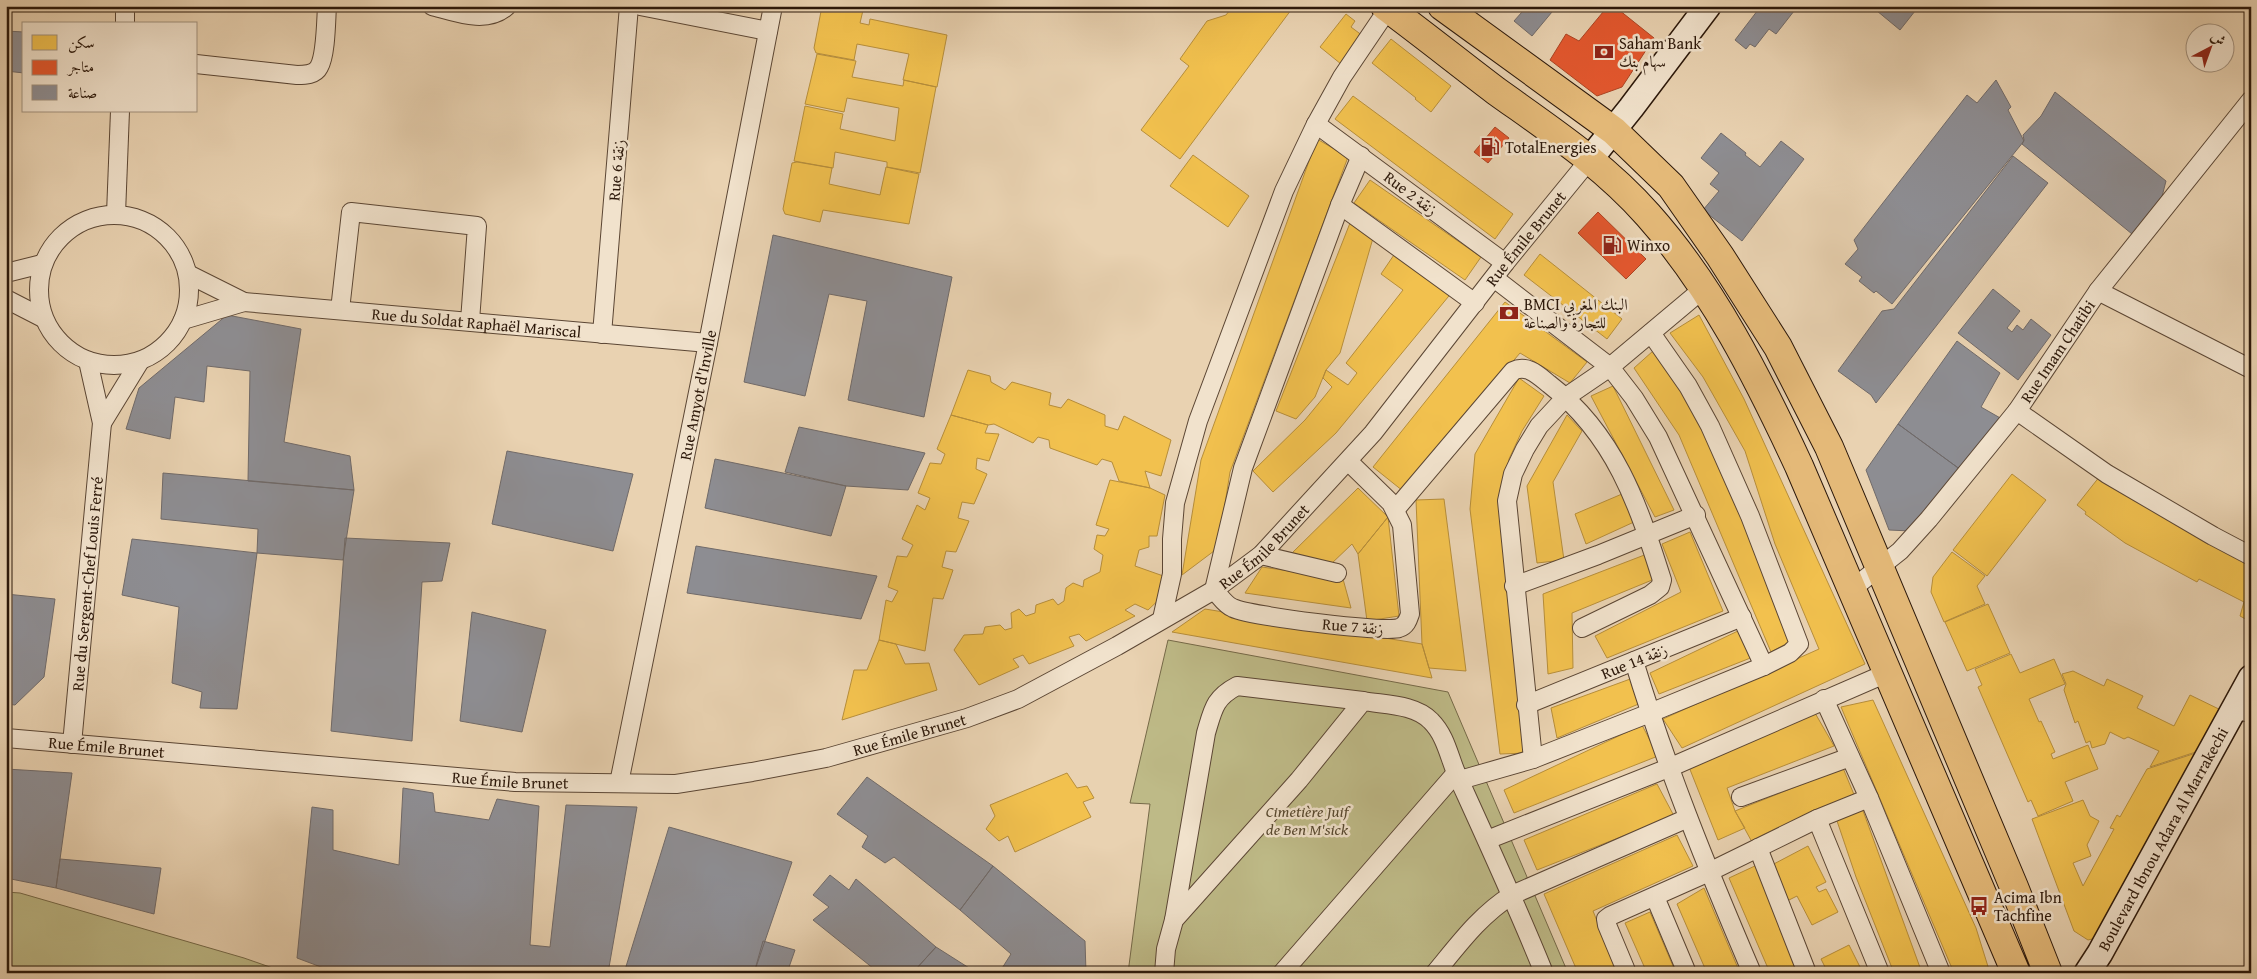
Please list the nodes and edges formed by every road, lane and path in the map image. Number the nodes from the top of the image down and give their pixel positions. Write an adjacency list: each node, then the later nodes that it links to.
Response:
1 (126, 6): 11 (street)
2 (327, 6): 13 (street)
3 (432, 6): 4 (street)
4 (506, 6)
5 (629, 6): 37 (street, Rue 6 زنقة)
6 (640, 6): 12 (street)
7 (773, 6): 12 (street, Rue Amyot d'Inville)
8 (1442, 6): 17 (main road)
9 (1708, 6): 17 (main road)
10 (1387, 8): 16 (street); 19 (main road)
11 (125, 22)
12 (768, 31): 38 (street, Rue Amyot d'Inville)
13 (198, 64)
14 (2251, 100): 28 (street, Rue Imam Chatibi)
15 (120, 112): 21 (street)
16 (1316, 124): 18 (street, Rue 2 زنقة); 58 (street)
17 (1614, 130): 19 (main road); 52 (main road)
18 (1360, 156): 20 (street); 22 (street, Rue 2 زنقة)
19 (1590, 159): 22 (street, Rue Émile Brunet); 27 (main road)
20 (1340, 204): 31 (street); 56 (street)
21 (116, 214): 23 (street); 25 (street)
22 (1505, 263): 26 (street, Rue Émile Brunet)
23 (42, 264): 24 (street); 33 (street)
24 (6, 273)
25 (188, 274): 30 (street, Rue du Soldat Raphaël Mariscal); 34 (street)
26 (1494, 278): 31 (street, Rue Émile Brunet); 41 (street)
27 (1703, 288): 36 (street); 55 (main road)
28 (2098, 291): 42 (street); 44 (street, Rue Imam Chatibi)
29 (6, 299): 33 (street)
30 (244, 302): 32 (street, Rue du Soldat Raphaël Mariscal); 34 (street, Rue du Soldat Raphaël Mariscal)
31 (1475, 303): 46 (street, Rue Émile Brunet)
32 (340, 310): 35 (street, Rue du Soldat Raphaël Mariscal); 35 (street)
33 (43, 318): 39 (street)
34 (183, 320): 40 (street)
35 (470, 321): 37 (street, Rue du Soldat Raphaël Mariscal)
36 (1651, 333): 41 (street); 61 (street)
37 (602, 334): 38 (street, Rue du Soldat Raphaël Mariscal)
38 (708, 343): 75 (street, Rue Amyot d'Inville)
39 (88, 361): 40 (street); 45 (street, Rue du Sergent-Chef Louis Ferré)
40 (140, 361): 45 (street, Rue du Sergent-Chef Louis Ferré)
41 (1610, 367): 43 (street); 48 (street)
42 (2251, 369)
43 (1566, 397): 47 (street); 49 (street); 54 (street)
44 (2017, 410): 51 (street); 52 (street, Rue Imam Chatibi)
45 (102, 423): 70 (street, Rue du Sergent-Chef Louis Ferré)
46 (1348, 462): 47 (street, Rue 7 زنقة); 50 (street, Rue Émile Brunet)
47 (1395, 510): 56 (street, Rue 7 زنقة)
48 (1696, 515): 49 (street); 57 (street)
49 (1647, 534): 54 (street); 59 (street)
50 (1262, 555): 53 (street); 56 (street, Rue Émile Brunet)
51 (2251, 556)
52 (1880, 568): 55 (street, Rue Imam Chatibi); 97 (main road)
53 (1337, 573)
54 (1514, 586): 66 (street)
55 (1852, 589): 62 (main road)
56 (1214, 590): 58 (street, Rue Émile Brunet)
57 (1742, 617): 60 (street, Rue 14 زنقة); 61 (street)
58 (1162, 619): 75 (street, Rue Émile Brunet)
59 (1582, 628)
60 (1634, 661): 66 (street, Rue 14 زنقة); 68 (street)
61 (1764, 666): 68 (street)
62 (1887, 673): 64 (street); 96 (main road)
63 (2251, 678): 67 (main road, Boulevard Ibnou Adara Al Marrakechi)
64 (1824, 699): 71 (street); 73 (street)
65 (1363, 701): 74 (street); 85 (street); 85 (street)
66 (1526, 705): 72 (street)
67 (2247, 711): 98 (main road, Boulevard Ibnou Adara Al Marrakechi); 99 (main road, Boulevard Ibnou Adara Al Marrakechi)
68 (1650, 713): 72 (street); 73 (street)
69 (6, 738): 70 (street, Rue Émile Brunet)
70 (72, 744): 75 (street, Rue Émile Brunet)
71 (1850, 757): 76 (street); 77 (street)
72 (1533, 758): 74 (street)
73 (1670, 767): 78 (street); 80 (street)
74 (1458, 776): 80 (street); 87 (street)
75 (619, 784)
76 (1741, 798)
77 (1869, 798): 79 (street); 95 (street)
78 (1688, 818): 82 (street); 83 (street)
79 (1816, 819): 81 (street); 94 (street)
80 (1487, 840): 83 (street)
81 (1758, 848): 82 (street); 93 (street)
82 (1709, 872): 84 (street); 92 (street)
83 (1512, 895): 88 (street); 89 (street)
84 (1655, 897): 90 (street); 91 (street)
85 (1174, 920): 86 (street)
86 (1164, 973)
87 (1282, 973)
88 (1435, 973)
89 (1544, 973)
90 (1627, 973)
91 (1687, 973)
92 (1752, 973)
93 (1807, 973)
94 (1880, 973)
95 (1941, 973)
96 (2016, 973)
97 (2048, 973)
98 (2087, 973)
99 (2105, 973)

